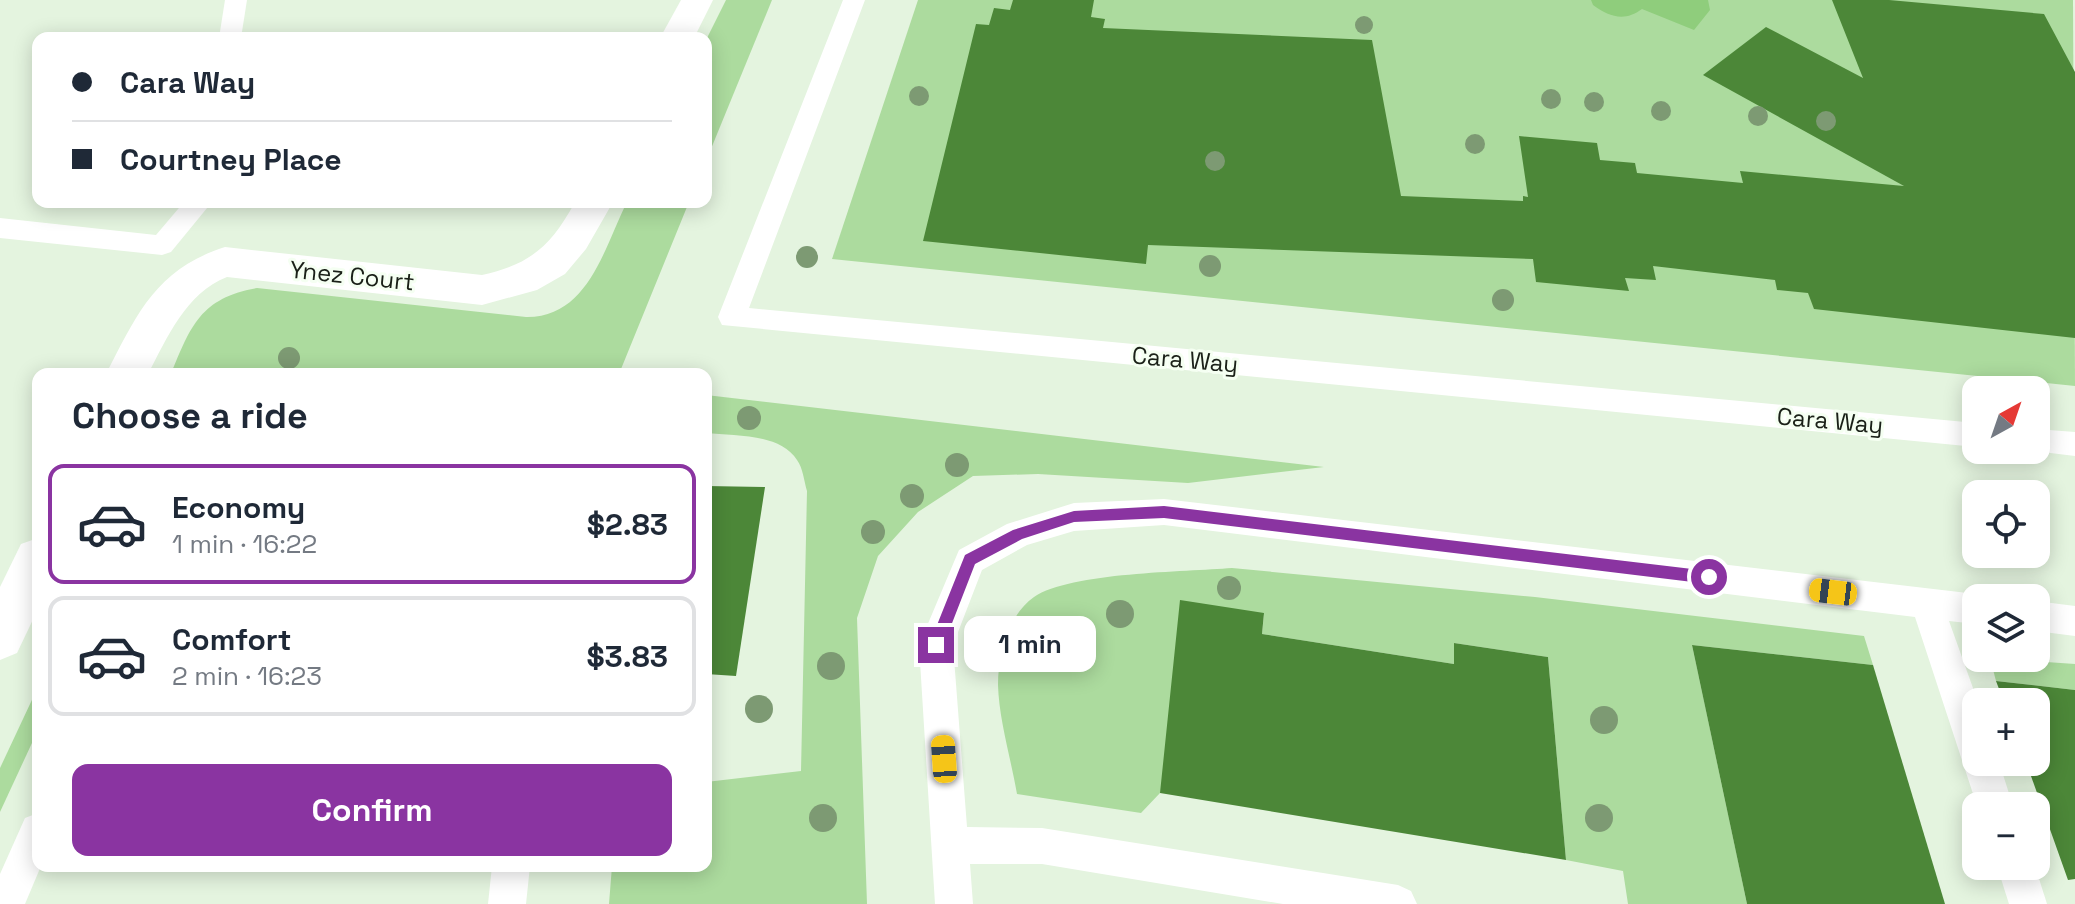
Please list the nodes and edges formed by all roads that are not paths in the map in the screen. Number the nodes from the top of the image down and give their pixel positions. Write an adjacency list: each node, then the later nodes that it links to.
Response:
1 (236, 0): 4 (lane)
2 (697, 0): 5 (street)
3 (854, 0): 10 (lane, Cara Way)
4 (231, 32)
5 (680, 32)
6 (194, 208): 8 (lane)
7 (591, 208): 9 (street, Ynez Court)
8 (0, 228)
9 (130, 368)
10 (1962, 434)
11 (2050, 442): 12 (lane)
12 (2075, 444)
13 (32, 571): 18 (street)
14 (1927, 604): 15 (lane); 19 (lane); 21 (lane)
15 (1962, 608)
16 (2050, 618): 17 (lane)
17 (2075, 621)
18 (0, 637)
19 (1962, 707)
20 (32, 845): 24 (lane)
21 (950, 845): 26 (lane); 27 (lane)
22 (510, 872): 25 (lane)
23 (2020, 880): 28 (lane)
24 (6, 904)
25 (507, 904)
26 (954, 904)
27 (1398, 904)
28 (2028, 904)

